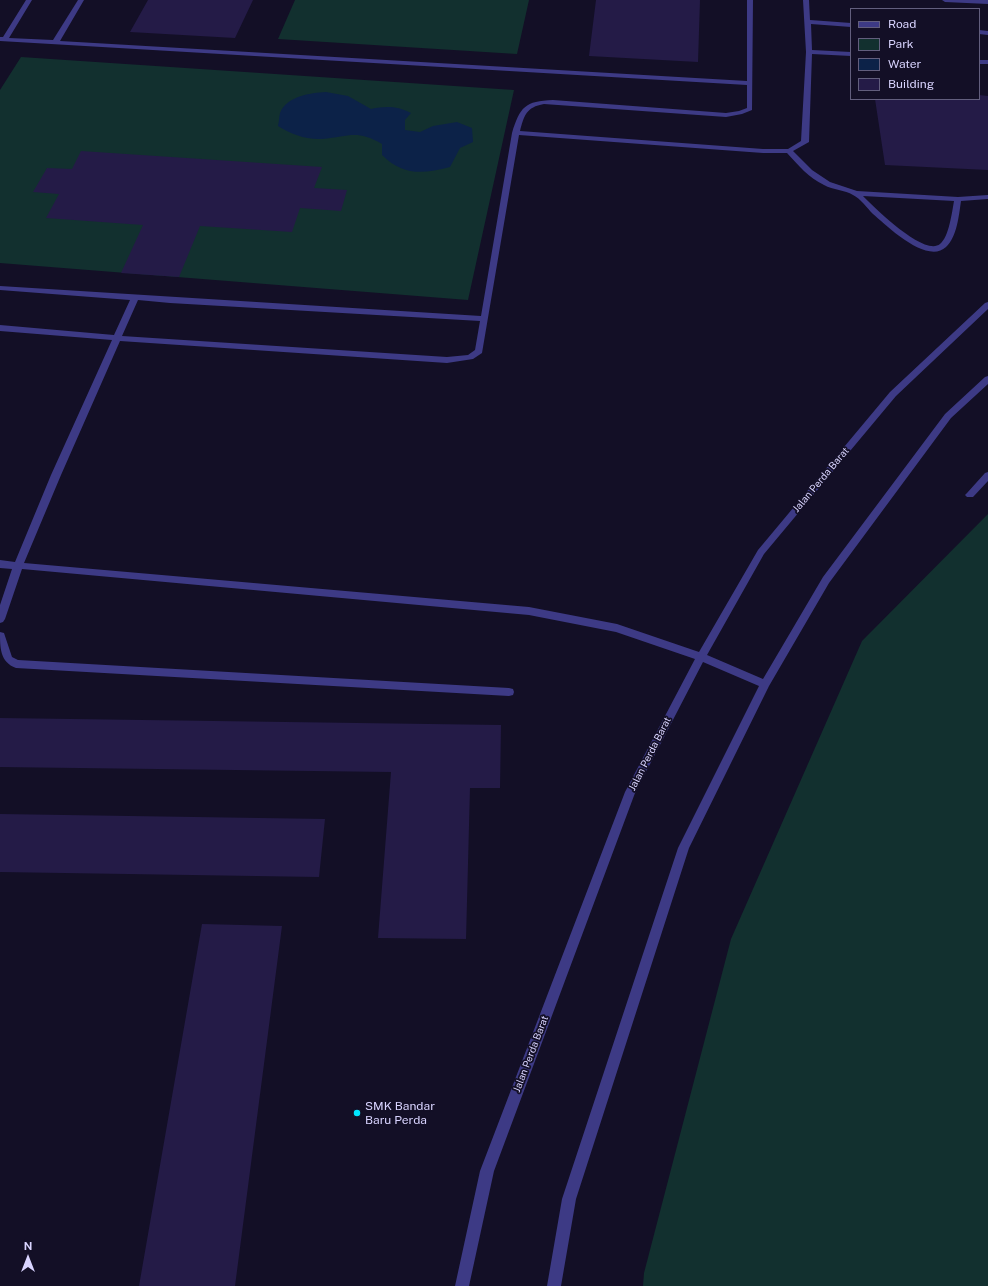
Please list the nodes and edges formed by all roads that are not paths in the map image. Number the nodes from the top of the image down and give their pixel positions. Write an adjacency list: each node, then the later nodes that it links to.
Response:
1 (29, 0): 9 (street)
2 (81, 0): 10 (street)
3 (750, 0): 13 (street)
4 (806, 0): 7 (street)
5 (945, 0): 6 (street)
6 (988, 2)
7 (807, 22): 8 (street); 11 (street)
8 (850, 25)
9 (2, 39): 10 (street)
10 (56, 42): 13 (street)
11 (809, 52): 12 (street); 15 (street)
12 (850, 54)
13 (750, 83): 14 (street)
14 (516, 133): 15 (street); 22 (street)
15 (789, 151): 16 (street)
16 (856, 192): 18 (street); 18 (street)
17 (988, 197): 18 (street)
18 (958, 199)
19 (0, 288): 20 (street)
20 (135, 298): 22 (street); 24 (street)
21 (988, 305): 32 (street, Jalan Perda Barat)
22 (484, 319): 24 (street)
23 (0, 328): 24 (street)
24 (117, 338): 29 (street)
25 (988, 380): 33 (street)
26 (988, 475): 27 (street)
27 (970, 495)
28 (0, 564): 29 (street)
29 (18, 566): 30 (street); 32 (street)
30 (0, 620)
31 (0, 636): 34 (street)
32 (701, 657): 33 (street); 35 (street, Jalan Perda Barat)
33 (765, 684): 36 (street)
34 (509, 692)
35 (462, 1286)
36 (554, 1286)

